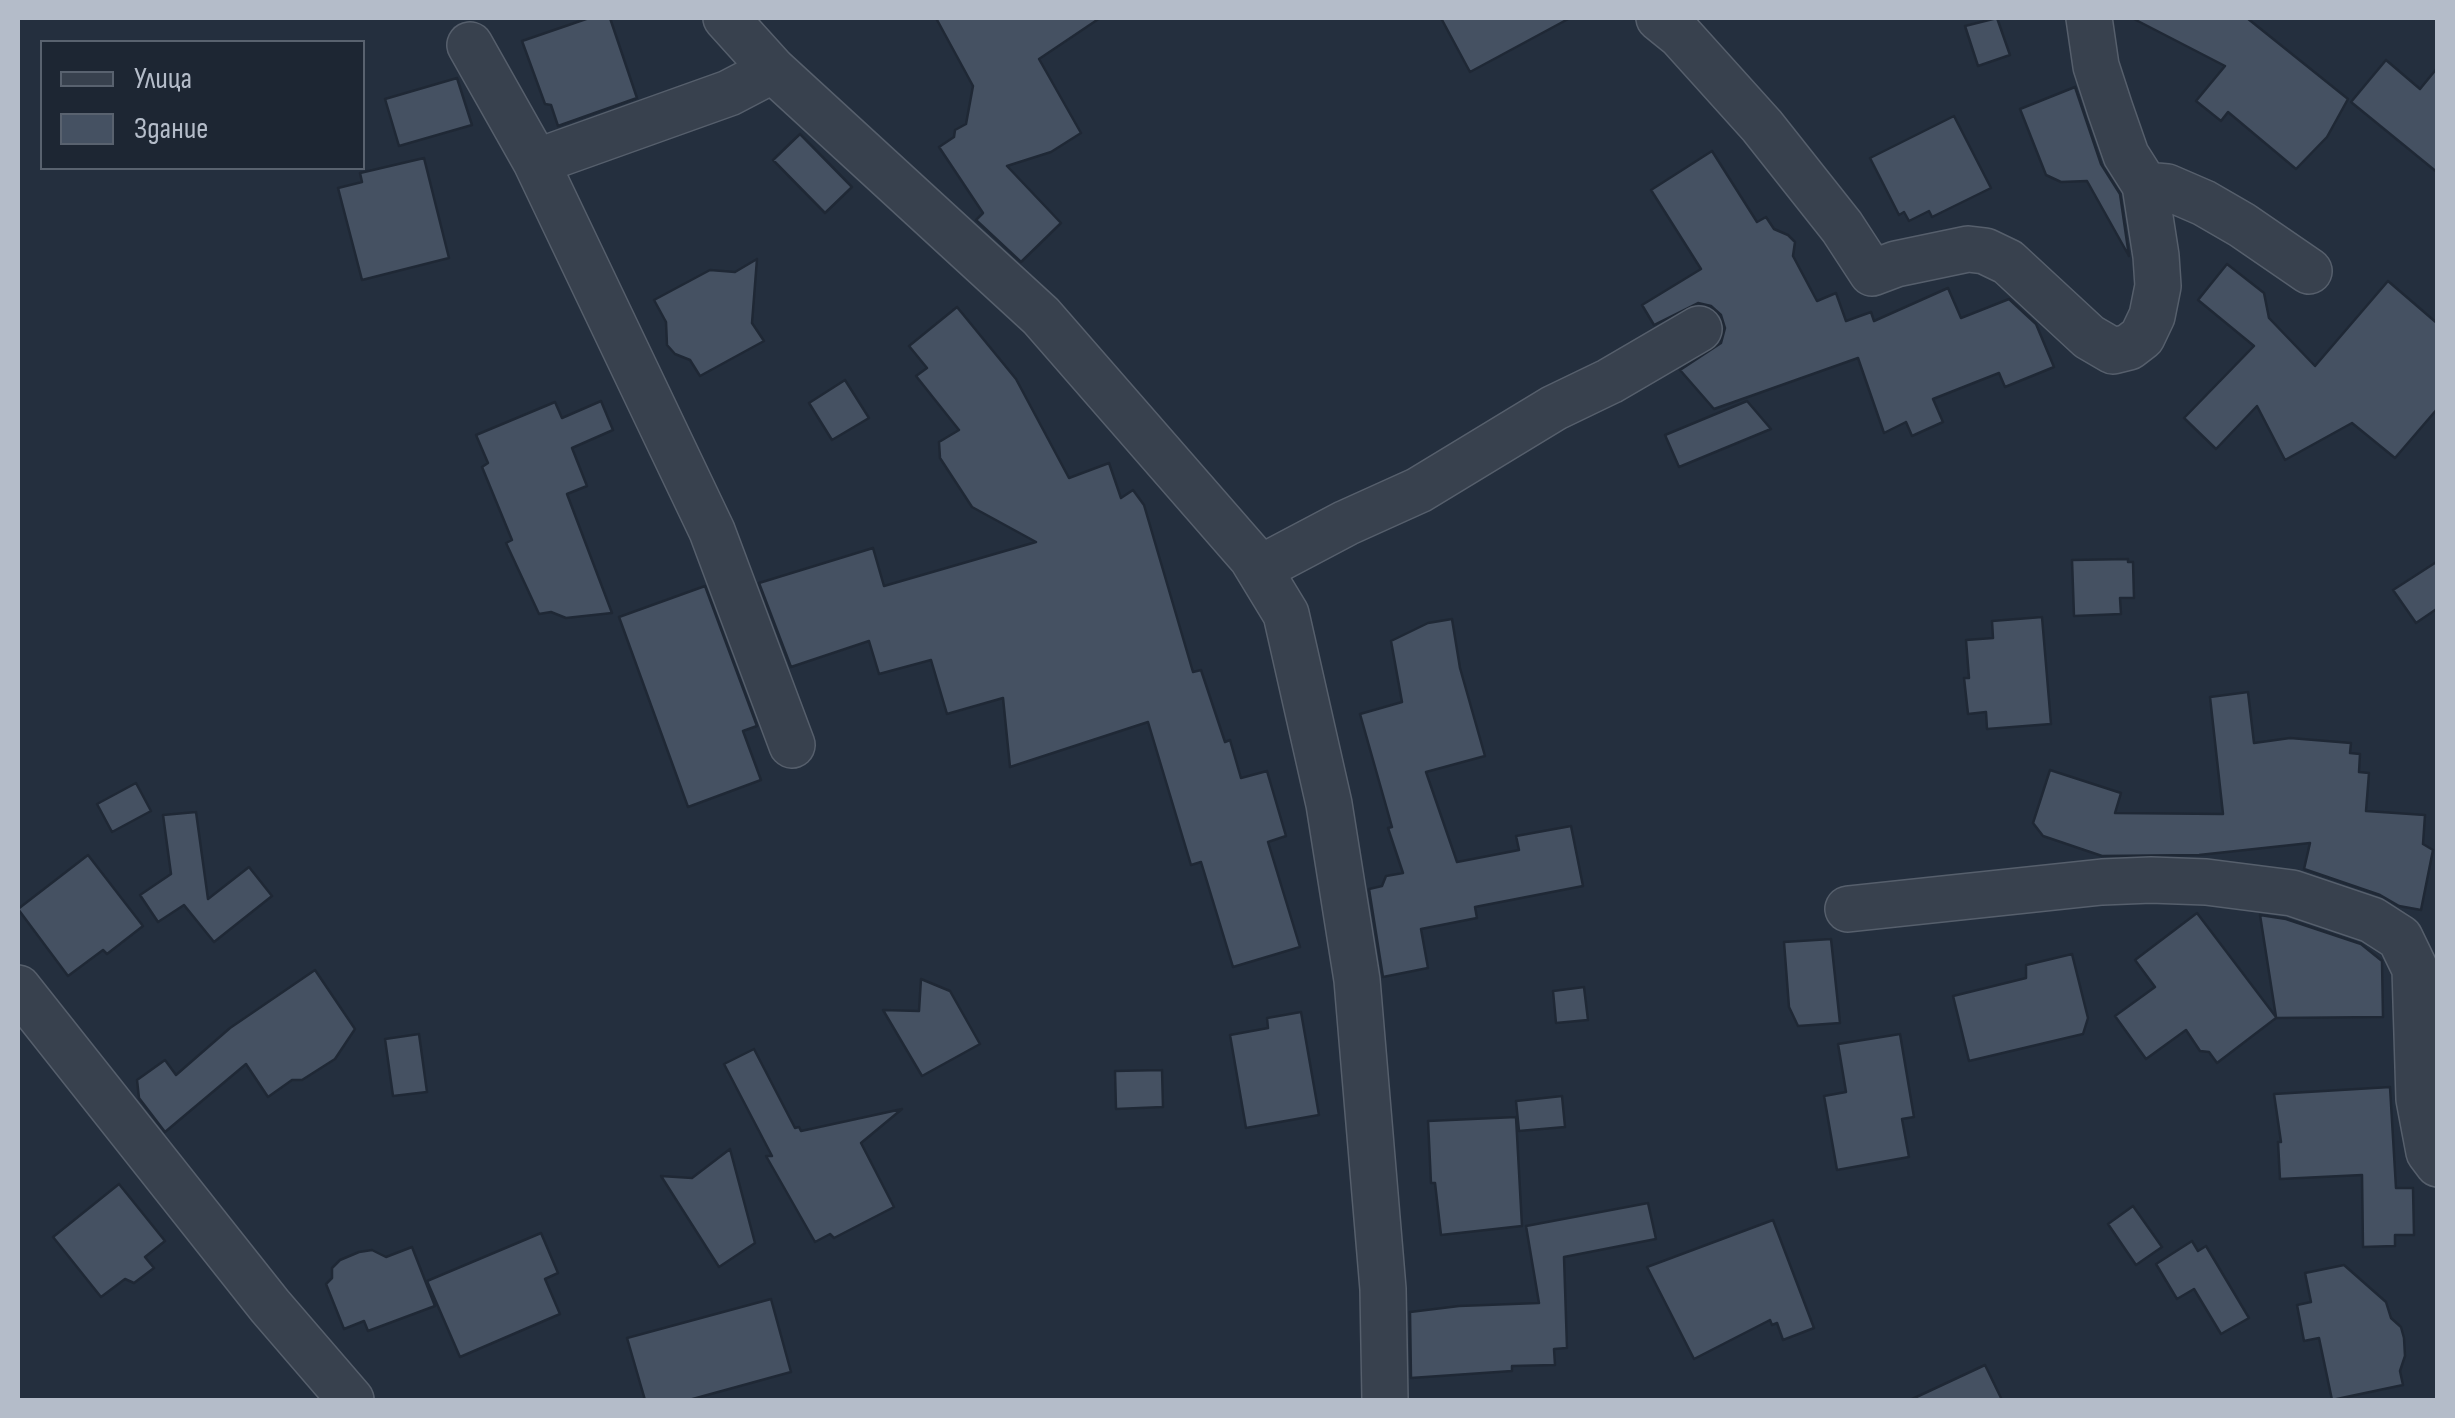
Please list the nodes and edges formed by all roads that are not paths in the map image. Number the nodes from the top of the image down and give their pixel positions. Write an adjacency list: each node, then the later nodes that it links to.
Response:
1 (726, 18): 5 (street)
2 (1659, 18): 7 (street)
3 (2089, 18): 7 (street)
4 (470, 45): 6 (street)
5 (773, 70): 6 (street); 10 (street)
6 (536, 162): 11 (street)
7 (2144, 185): 8 (street)
8 (2309, 270)
9 (1700, 328): 10 (street)
10 (1259, 568): 16 (street)
11 (792, 745)
12 (1848, 909): 14 (street)
13 (18, 988): 15 (street)
14 (2438, 1164)
15 (351, 1400)
16 (1385, 1400)

